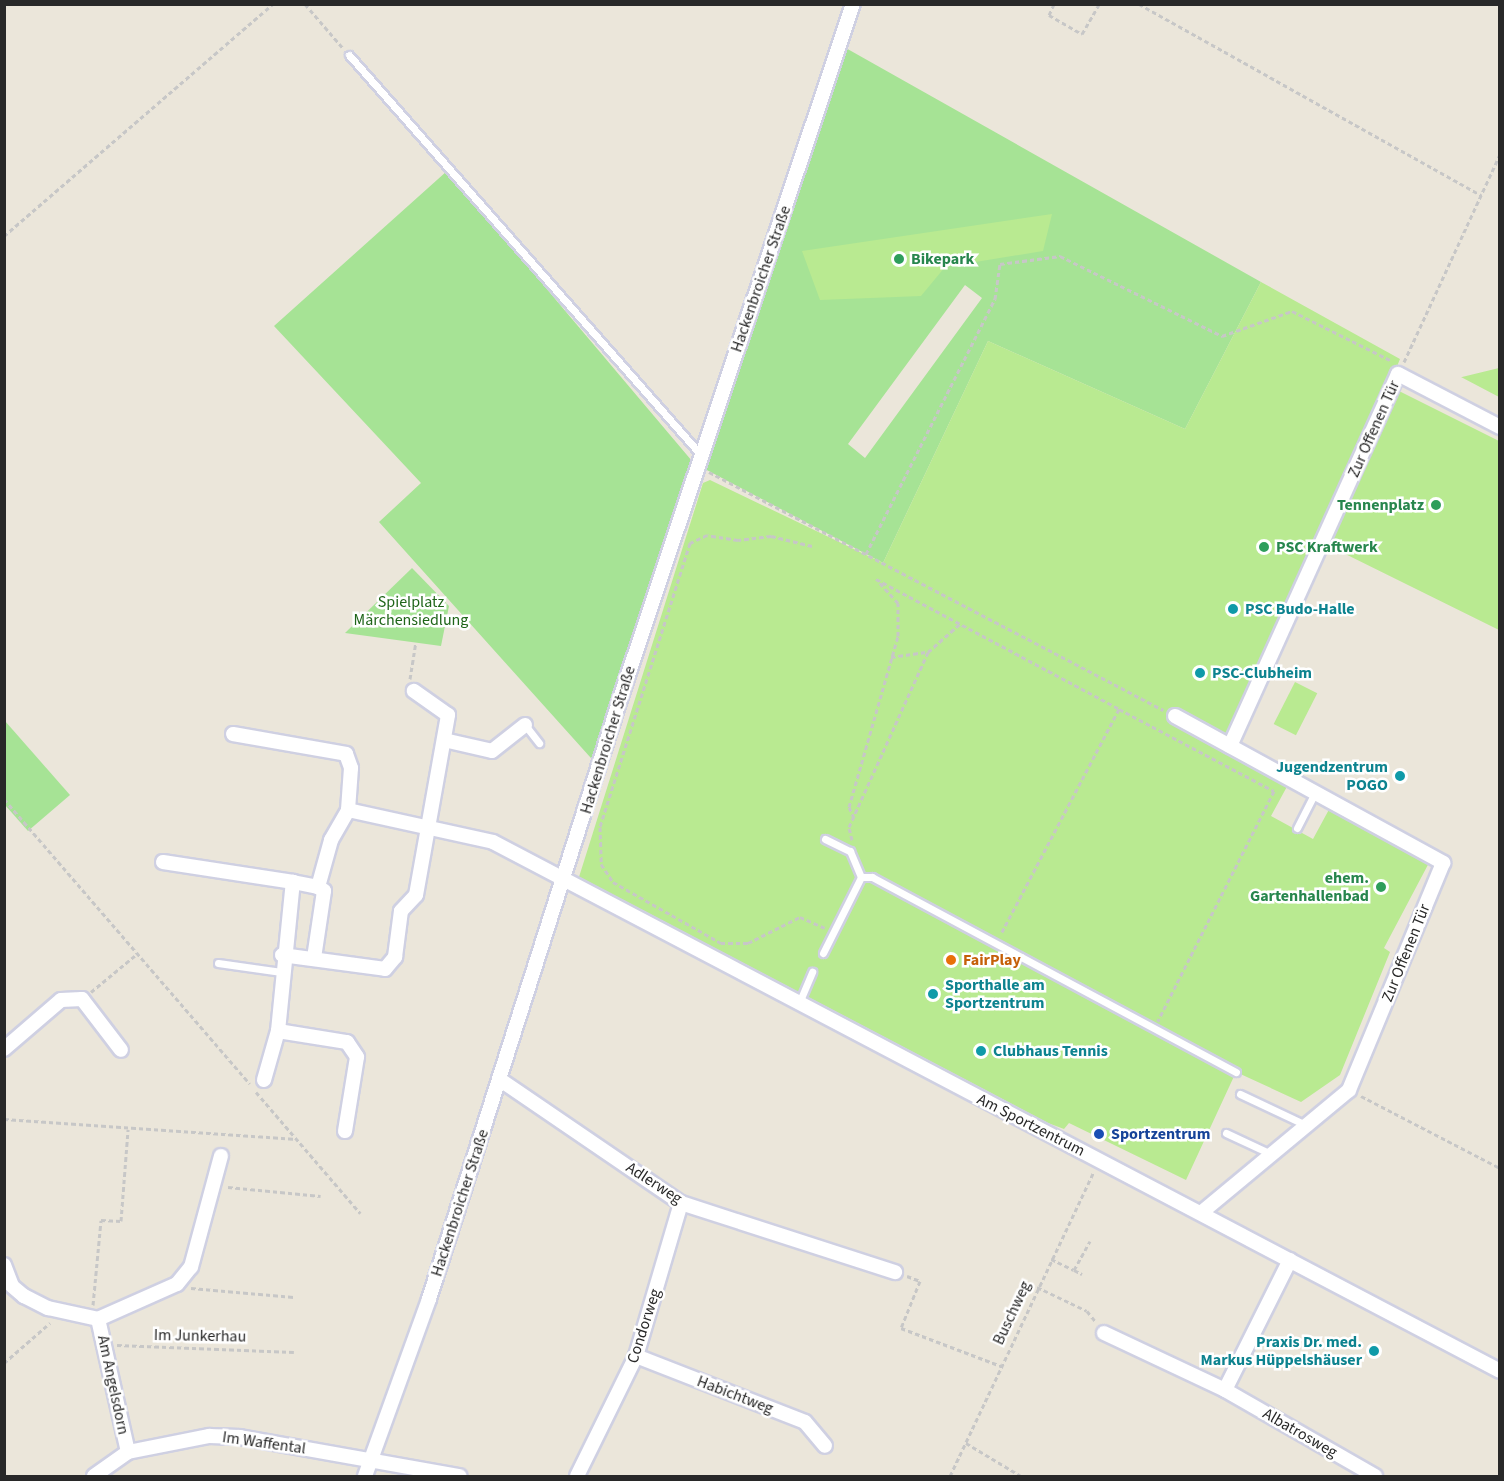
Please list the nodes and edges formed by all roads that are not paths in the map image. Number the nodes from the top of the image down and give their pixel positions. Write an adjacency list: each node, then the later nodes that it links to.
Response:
1 (853, 4): 4 (street, Hackenbroicher Straße)
2 (349, 55): 4 (lane)
3 (1500, 427): 11 (street, Zur Offenen Tür)
4 (699, 460): 19 (street, Hackenbroicher Straße)
5 (414, 691): 9 (street)
6 (1175, 716): 11 (street, Zur Offenen Tür)
7 (525, 725): 9 (street); 10 (lane)
8 (233, 734): 13 (street)
9 (444, 740): 14 (street)
10 (539, 743)
11 (1230, 746): 12 (street, Zur Offenen Tür)
12 (1314, 794): 15 (lane); 36 (street, Zur Offenen Tür)
13 (348, 810): 14 (street, Am Sportzentrum); 21 (street)
14 (427, 824): 19 (street, Am Sportzentrum); 24 (street)
15 (1297, 828)
16 (825, 839): 18 (lane)
17 (163, 862): 20 (street)
18 (861, 877): 22 (lane); 32 (lane)
19 (561, 879): 28 (street, Am Sportzentrum); 33 (street, Hackenbroicher Straße)
20 (293, 882): 21 (street); 23 (street)
21 (318, 887): 24 (street)
22 (823, 953)
23 (282, 955): 24 (street); 26 (street)
24 (314, 958)
25 (218, 963): 26 (lane)
26 (281, 972): 29 (street)
27 (812, 972): 28 (lane)
28 (798, 1005): 42 (street, Am Sportzentrum)
29 (278, 1031): 34 (street); 37 (street)
30 (4, 1049): 31 (street)
31 (121, 1050)
32 (1236, 1072)
33 (499, 1079): 41 (street, Adlerweg); 53 (street, Hackenbroicher Straße)
34 (264, 1080)
35 (1240, 1094): 36 (lane)
36 (1306, 1125): 39 (street, Zur Offenen Tür)
37 (345, 1131)
38 (1226, 1133): 39 (lane)
39 (1271, 1154): 42 (street, Zur Offenen Tür)
40 (221, 1156): 46 (street, Am Angelsdorn)
41 (681, 1203): 45 (street, Adlerweg); 48 (street, Condorweg)
42 (1201, 1214): 43 (street, Am Sportzentrum)
43 (1290, 1260): 49 (street, Am Sportzentrum); 50 (street)
44 (4, 1265): 46 (street, Am Angelsdorn)
45 (895, 1272)
46 (95, 1318): 52 (street, Am Angelsdorn)
47 (1104, 1333): 50 (street, Albatrosweg)
48 (636, 1356): 51 (street, Habichtweg); 57 (street, Condorweg)
49 (1500, 1371)
50 (1225, 1390): 58 (street, Albatrosweg)
51 (825, 1446)
52 (128, 1452): 53 (street, Im Waffental); 54 (street, Im Waffental)
53 (371, 1460): 55 (street, Hackenbroicher Straße); 56 (street, Im Waffental)
54 (94, 1476)
55 (365, 1476)
56 (460, 1476)
57 (577, 1476)
58 (1375, 1476)

